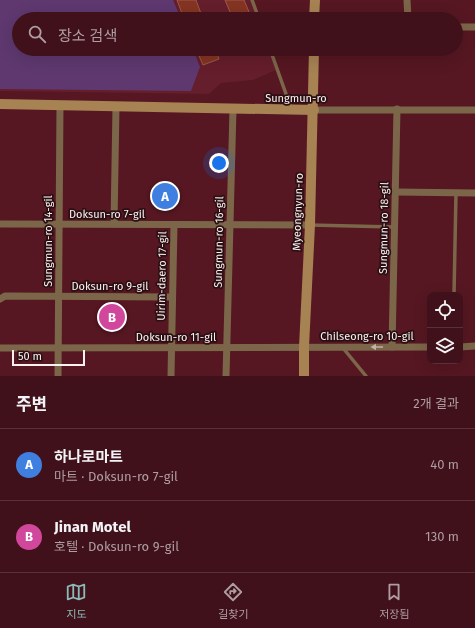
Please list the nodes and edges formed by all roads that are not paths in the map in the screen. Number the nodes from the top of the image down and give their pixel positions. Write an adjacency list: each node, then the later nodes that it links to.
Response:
1 (252, 0): 4 (lane)
2 (315, 0): 5 (street)
3 (407, 0): 6 (street)
4 (256, 12)
5 (314, 12)
6 (408, 12)
7 (463, 27): 8 (street)
8 (475, 27)
9 (272, 56): 16 (lane)
10 (314, 56): 17 (street, Myeongnyun-ro)
11 (0, 104): 12 (street, Sungmun-ro)
12 (60, 105): 13 (street, Sungmun-ro); 24 (street, Sungmun-ro 14-gil)
13 (116, 106): 14 (street, Sungmun-ro); 23 (street)
14 (233, 109): 16 (street, Sungmun-ro); 26 (street, Sungmun-ro 16-gil)
15 (397, 109): 17 (street, Sungmun-ro); 18 (street, Sungmun-ro); 19 (street, Sungmun-ro 18-gil)
16 (291, 110): 17 (street, Sungmun-ro)
17 (314, 110): 27 (street, Myeongnyun-ro)
18 (475, 110)
19 (396, 192): 20 (street); 28 (street, Sungmun-ro 18-gil)
20 (456, 192): 21 (street); 29 (lane)
21 (475, 193)
22 (0, 224): 24 (street, Doksun-ro 7-gil)
23 (114, 224): 24 (street, Doksun-ro 7-gil); 25 (street, Doksun-ro 7-gil)
24 (59, 225): 30 (street, Sungmun-ro 14-gil)
25 (174, 225): 26 (street, Doksun-ro 7-gil); 31 (street, Uirim-daero 17-gil)
26 (230, 226): 27 (street, Doksun-ro 7-gil); 42 (street, Sungmun-ro 16-gil)
27 (310, 226): 28 (lane); 35 (street, Myeongnyun-ro)
28 (395, 227): 37 (street, Sungmun-ro 18-gil)
29 (454, 292)
30 (58, 297): 31 (street, Doksun-ro 9-gil); 32 (street, Doksun-ro 9-gil); 40 (street, Sungmun-ro 14-gil)
31 (172, 297): 41 (street, Uirim-daero 17-gil)
32 (0, 299)
33 (463, 346): 34 (street)
34 (475, 346)
35 (304, 347): 36 (street, Chilseong-ro 10-gil); 42 (street, Doksun-ro 11-gil); 46 (street, Myeongnyun-ro)
36 (342, 347): 37 (street, Chilseong-ro 10-gil, one-way to 36); 47 (lane)
37 (392, 347): 38 (street, Chilseong-ro 10-gil)
38 (427, 347)
39 (0, 348): 40 (street, Doksun-ro 11-gil)
40 (58, 348): 41 (street, Doksun-ro 11-gil); 43 (street, Sungmun-ro 14-gil)
41 (171, 348): 42 (street, Doksun-ro 11-gil); 44 (street, Uirim-daero 17-gil)
42 (227, 348): 45 (street, Sungmun-ro 16-gil)
43 (58, 376)
44 (171, 376)
45 (226, 376)
46 (304, 376)
47 (366, 376)

